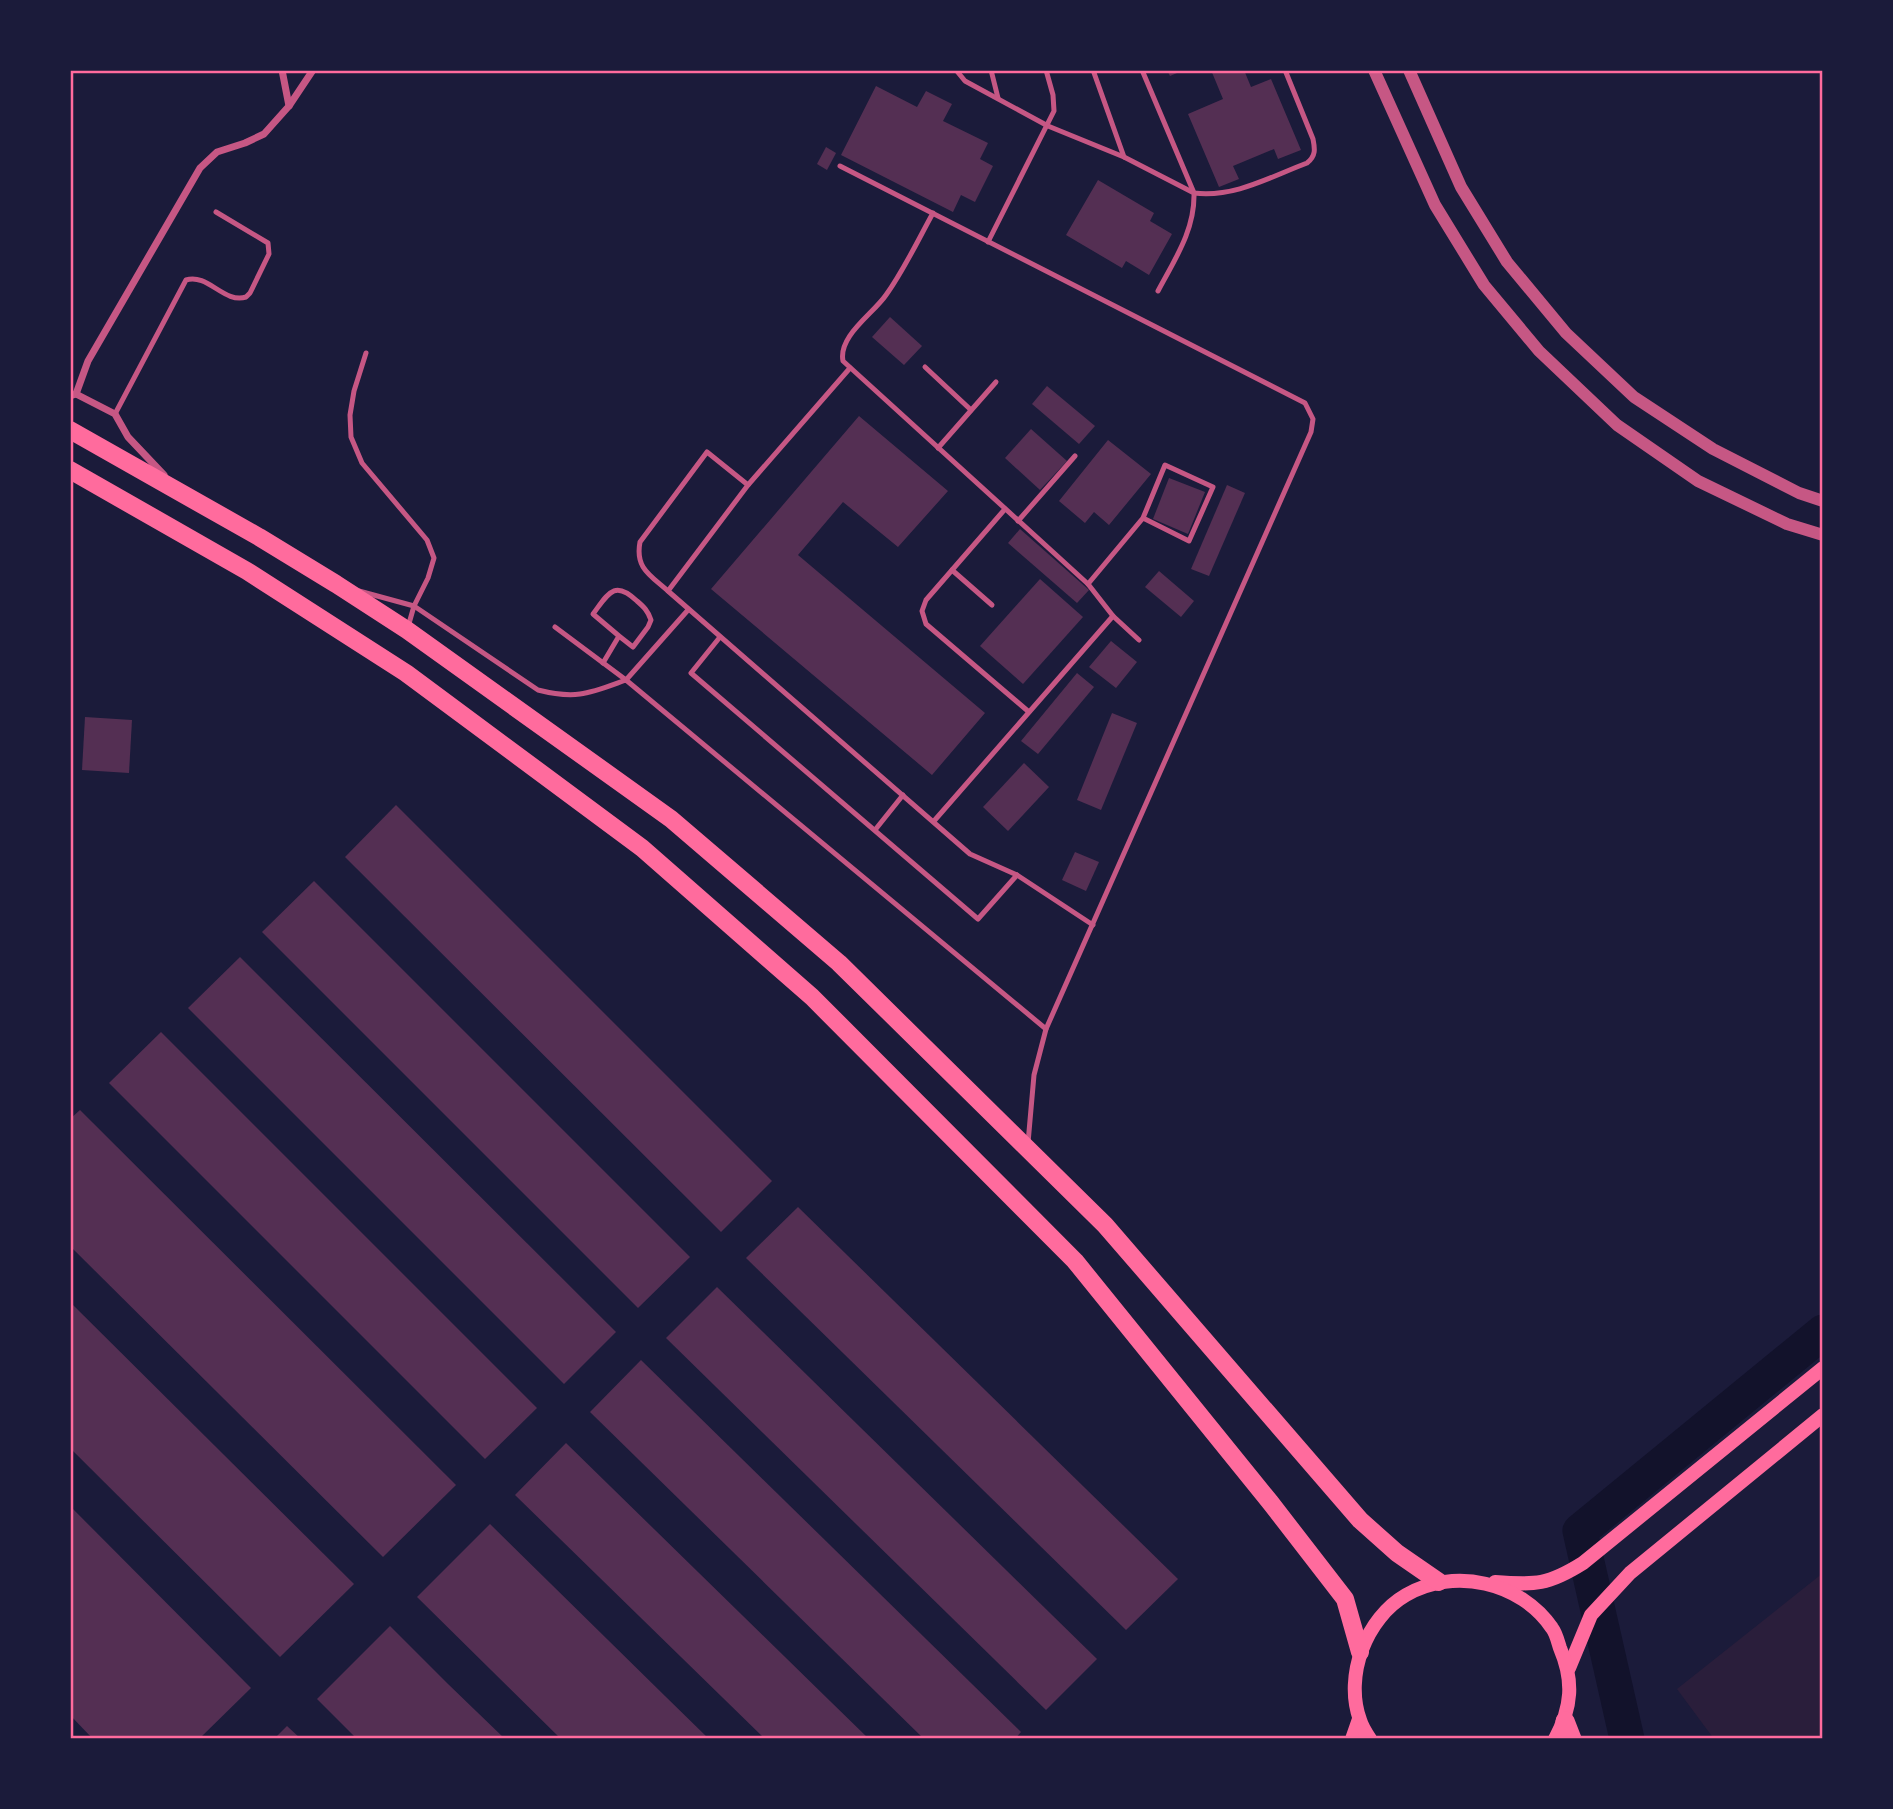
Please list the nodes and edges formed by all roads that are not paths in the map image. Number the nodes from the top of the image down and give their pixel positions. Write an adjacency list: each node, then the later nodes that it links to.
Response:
1 (282, 70): 12 (street)
2 (313, 70): 12 (street)
3 (956, 70): 11 (lane)
4 (991, 70): 11 (lane)
5 (1046, 70): 13 (lane)
6 (1093, 70): 14 (lane)
7 (1142, 70): 16 (lane)
8 (1285, 70): 16 (lane)
9 (1374, 70): 38 (street)
10 (1409, 70): 34 (street)
11 (998, 98): 13 (lane)
12 (289, 106): 25 (street)
13 (1048, 126): 14 (lane); 19 (lane)
14 (1124, 157): 16 (lane)
15 (840, 166): 18 (lane)
16 (1194, 193): 20 (lane)
17 (216, 212): 27 (lane)
18 (933, 213): 19 (lane); 23 (lane)
19 (988, 242): 59 (lane)
20 (1158, 291)
21 (366, 353): 43 (lane)
22 (925, 367): 26 (lane)
23 (850, 368): 29 (lane); 32 (lane)
24 (996, 382): 26 (lane)
25 (73, 395): 27 (street)
26 (971, 410): 29 (lane)
27 (115, 414): 33 (street)
28 (70, 430): 33 (main road)
29 (938, 448): 35 (lane)
30 (1075, 456): 37 (lane)
31 (70, 470): 66 (main road)
32 (748, 485): 42 (lane); 42 (lane)
33 (179, 491): 40 (main road)
34 (1823, 500)
35 (1005, 509): 37 (lane); 39 (lane)
36 (1143, 518): 36 (lane); 41 (lane)
37 (1018, 521): 41 (lane)
38 (1823, 535)
39 (953, 570): 44 (lane); 54 (lane)
40 (336, 584): 43 (lane); 48 (main road)
41 (1087, 584): 46 (lane)
42 (668, 591): 45 (lane)
43 (414, 606): 48 (lane); 53 (lane)
44 (992, 606)
45 (688, 610): 50 (lane); 53 (lane)
46 (1113, 616): 51 (lane); 54 (lane)
47 (555, 627): 52 (lane)
48 (407, 630): 61 (main road)
49 (619, 636): 49 (lane); 52 (lane)
50 (720, 637): 55 (lane); 57 (lane)
51 (1139, 640)
52 (603, 663): 53 (lane)
53 (626, 680): 60 (lane)
54 (1029, 712): 56 (lane)
55 (903, 795): 56 (lane); 57 (lane)
56 (934, 821): 58 (lane)
57 (875, 830): 58 (lane)
58 (1017, 876): 59 (lane)
59 (1093, 925): 60 (lane)
60 (1046, 1029): 61 (lane)
61 (1028, 1149): 65 (main road)
62 (1823, 1368): 64 (main road)
63 (1823, 1415): 67 (main road)
64 (1483, 1581): 65 (main road); 67 (main road)
65 (1439, 1582): 66 (main road)
66 (1360, 1652): 68 (main road)
67 (1569, 1668): 69 (main road)
68 (1359, 1719): 70 (main road); 71 (main road)
69 (1564, 1733)
70 (1352, 1739)
71 (1370, 1739)

